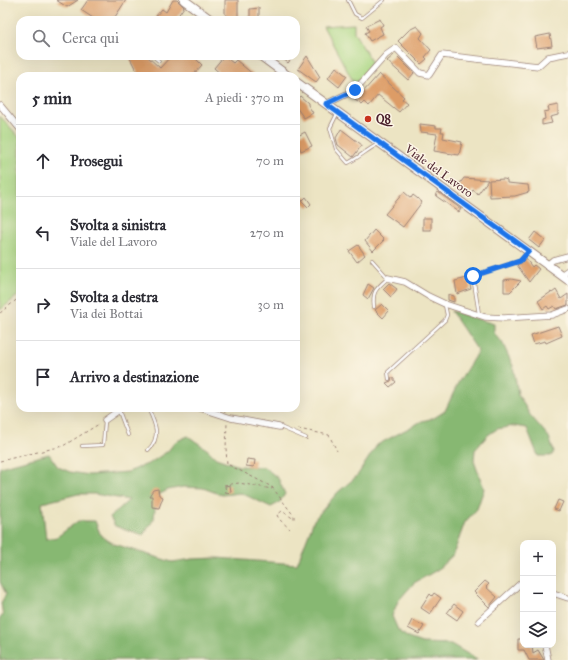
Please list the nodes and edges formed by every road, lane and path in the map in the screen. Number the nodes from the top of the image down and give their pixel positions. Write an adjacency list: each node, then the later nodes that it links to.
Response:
1 (184, 0): 4 (main road)
2 (348, 0): 3 (lane)
3 (384, 0)
4 (206, 16)
5 (568, 53): 9 (street)
6 (266, 60): 7 (main road)
7 (283, 72)
8 (300, 85): 9 (main road, Viale del Lavoro)
9 (326, 104): 11 (main road, Viale del Lavoro)
10 (0, 105): 12 (street)
11 (338, 112): 13 (main road, Viale del Lavoro); 13 (lane)
12 (16, 124)
13 (380, 143): 14 (main road, Viale del Lavoro)
14 (529, 251): 17 (main road, Viale del Lavoro); 25 (lane)
15 (568, 256): 17 (street)
16 (372, 260): 19 (lane)
17 (547, 265): 18 (main road, Viale del Lavoro)
18 (566, 275)
19 (388, 278): 21 (street); 22 (lane)
20 (16, 300): 24 (path)
21 (445, 304): 25 (street); 26 (lane)
22 (374, 307)
23 (568, 309): 25 (street)
24 (0, 313)
25 (479, 314)
26 (389, 379)
27 (117, 412): 32 (street)
28 (122, 412): 35 (lane)
29 (149, 412): 38 (lane)
30 (212, 412): 31 (street)
31 (228, 417): 33 (street); 42 (path)
32 (106, 420): 37 (lane); 40 (path)
33 (279, 427): 36 (lane)
34 (292, 429): 39 (path)
35 (128, 435)
36 (306, 438)
37 (82, 446)
38 (148, 450)
39 (337, 451)
40 (0, 461)
41 (224, 485): 42 (path)
42 (272, 487): 43 (path)
43 (290, 529)
44 (520, 584): 47 (street)
45 (556, 594): 46 (street)
46 (568, 598)
47 (479, 621)
48 (546, 648): 49 (street)
49 (548, 660)

